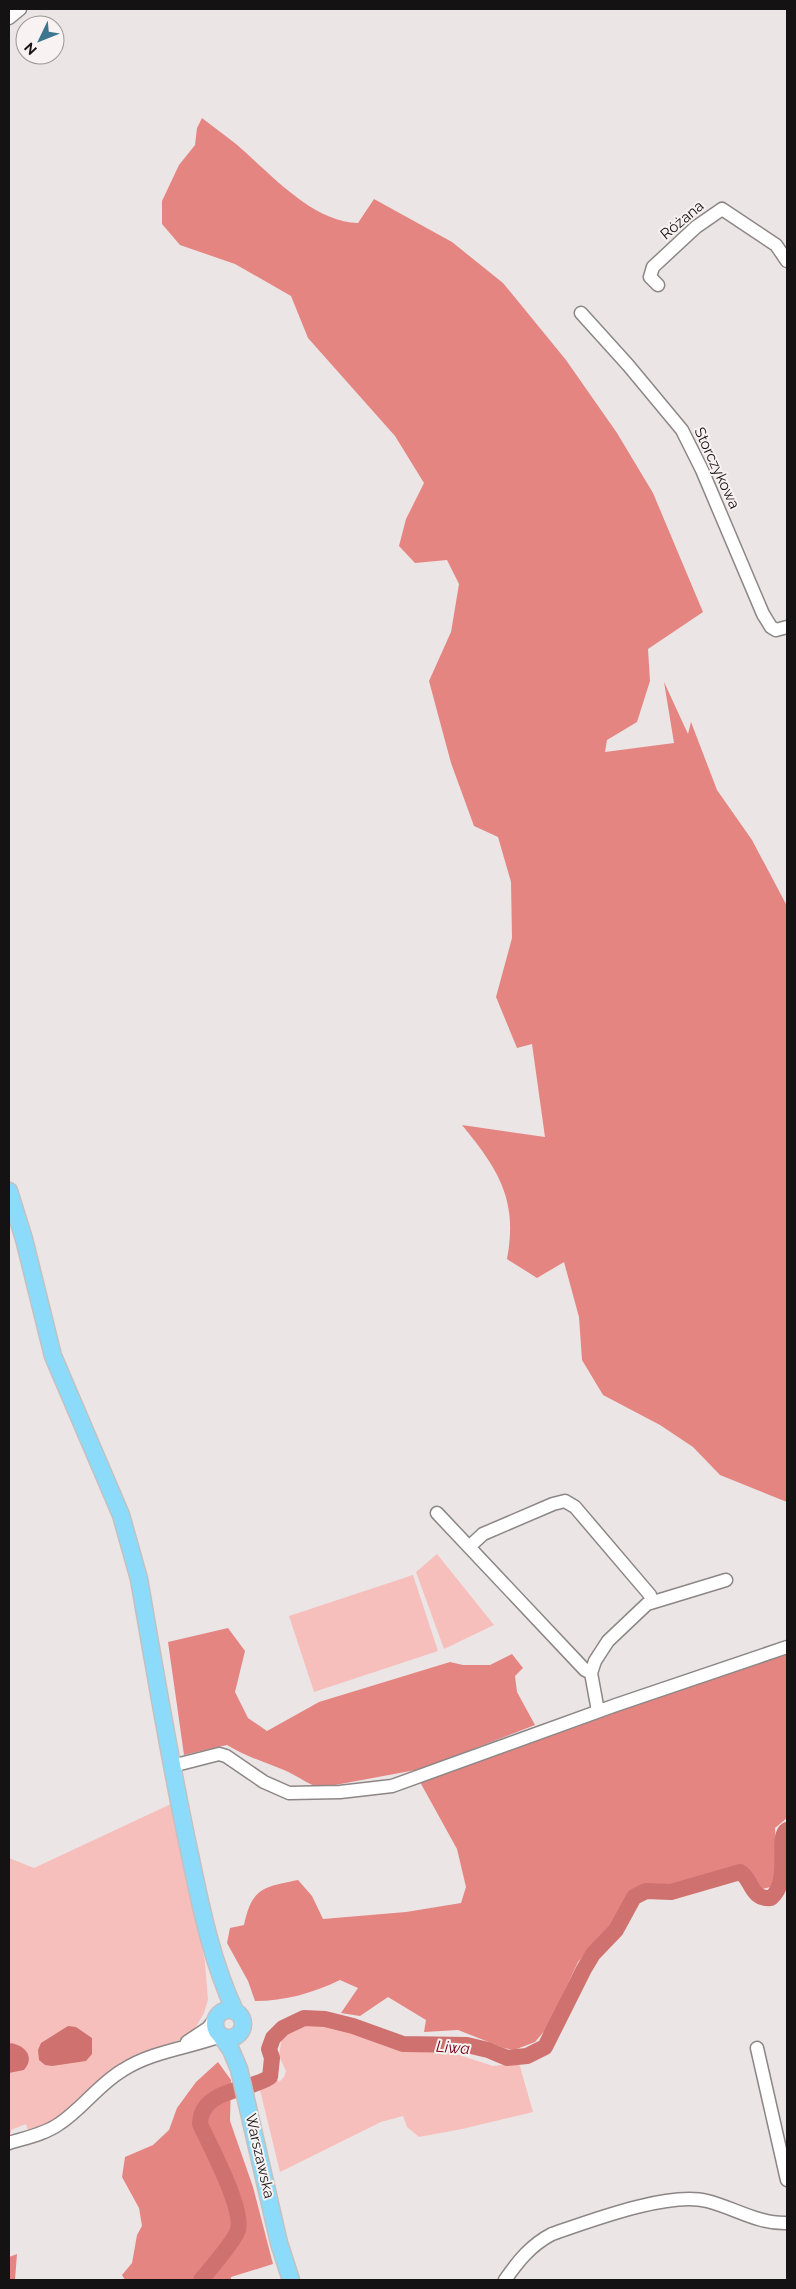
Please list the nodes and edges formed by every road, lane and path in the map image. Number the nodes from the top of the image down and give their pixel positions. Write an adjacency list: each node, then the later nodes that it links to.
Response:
1 (20, 9): 2 (street)
2 (9, 18)
3 (787, 238): 4 (street)
4 (776, 245): 5 (street, Różana); 6 (street, Różana)
5 (787, 261)
6 (658, 285)
7 (581, 313): 8 (street, Storczykowa)
8 (782, 629)
9 (9, 1191): 17 (main road)
10 (437, 1513): 11 (street)
11 (469, 1547): 13 (street); 15 (street)
12 (726, 1580): 13 (street)
13 (653, 1602): 15 (street)
14 (787, 1647): 16 (street)
15 (591, 1673): 16 (street)
16 (598, 1711): 17 (street)
17 (172, 1766): 18 (main road)
18 (212, 1951): 19 (main road); 20 (main road)
19 (235, 2011): 20 (main road); 21 (main road)
20 (216, 2018): 22 (main road); 23 (street)
21 (240, 2034): 22 (main road); 25 (main road)
22 (221, 2036): 23 (street); 25 (main road)
23 (176, 2048): 26 (street)
24 (757, 2048): 27 (street)
25 (239, 2069): 29 (main road, Warszawska)
26 (9, 2143)
27 (787, 2180)
28 (787, 2223): 32 (street)
29 (279, 2243): 30 (main road, Warszawska); 31 (main road, Warszawska)
30 (282, 2280)
31 (291, 2280)
32 (505, 2280)

